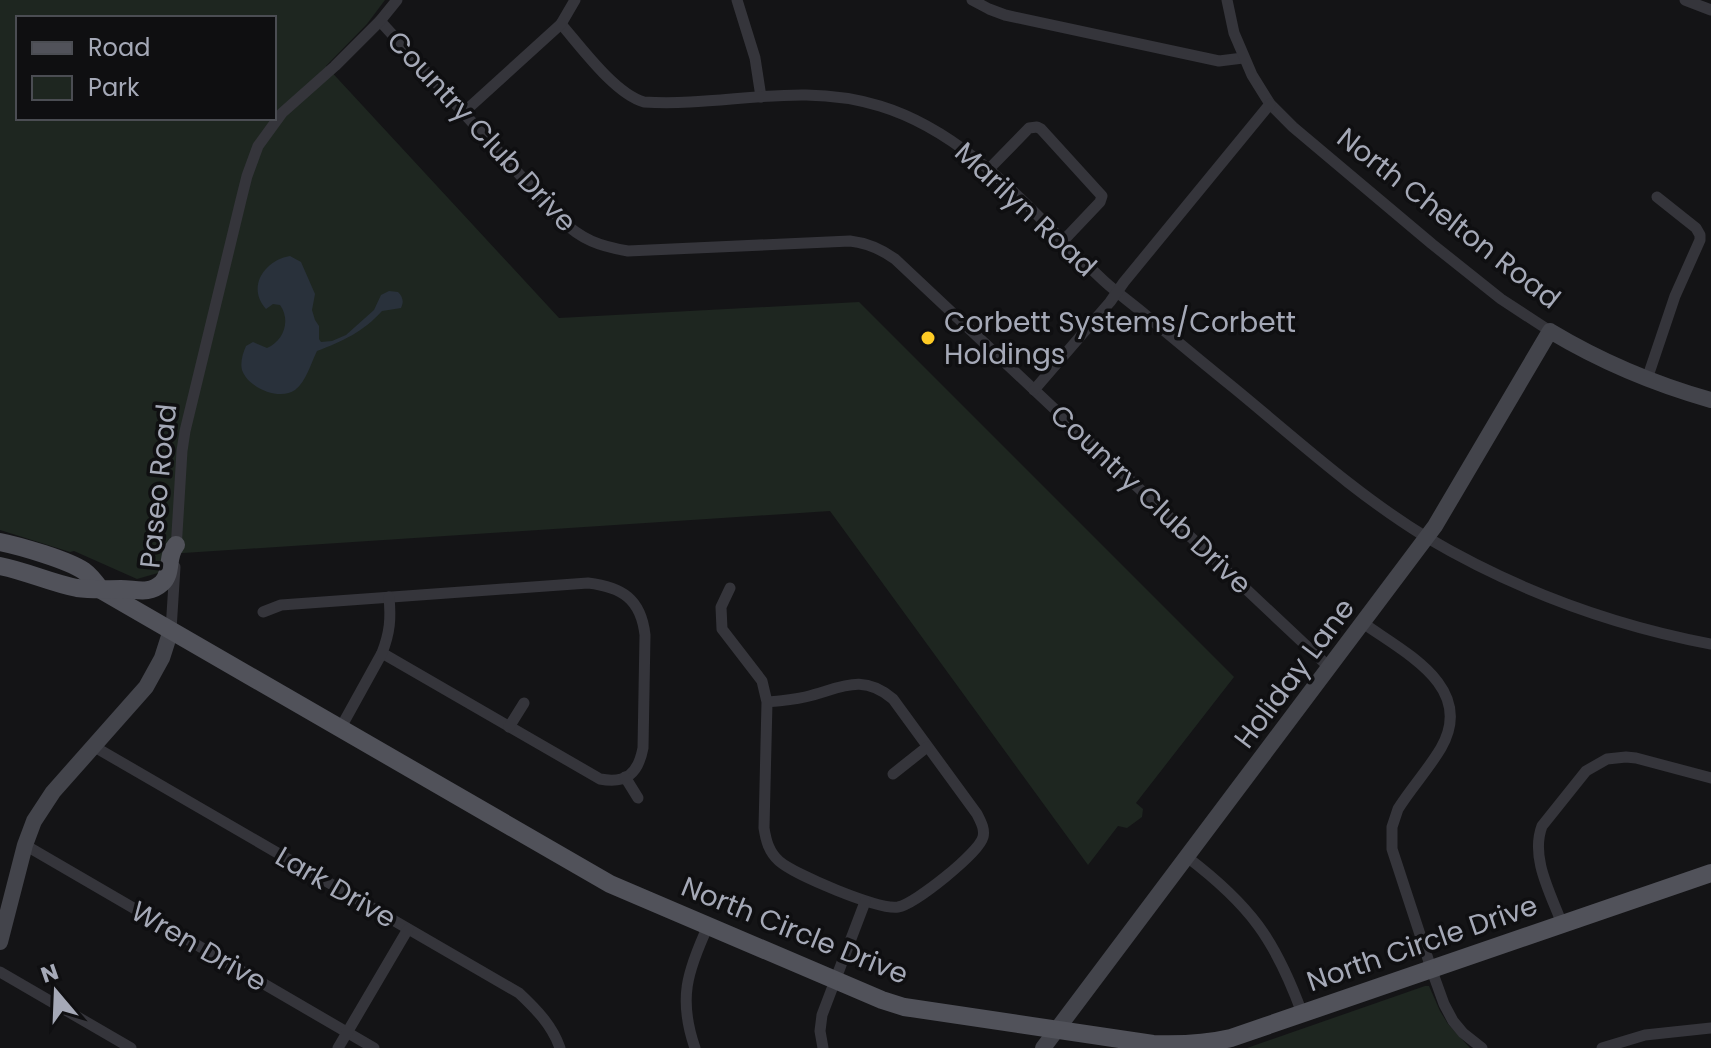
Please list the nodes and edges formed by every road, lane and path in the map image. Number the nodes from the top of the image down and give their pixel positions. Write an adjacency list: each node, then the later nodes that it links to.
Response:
1 (397, 0): 8 (street, Paseo Road)
2 (575, 0): 9 (street)
3 (737, 0): 11 (street)
4 (972, 0): 10 (street)
5 (1227, 0): 10 (street, North Chelton Road)
6 (1685, 0): 7 (street)
7 (1711, 10)
8 (380, 21): 13 (street, Country Club Drive); 24 (street, Paseo Road)
9 (561, 24): 11 (street, Marilyn Road); 13 (street)
10 (1243, 58): 12 (street, North Chelton Road)
11 (761, 97): 14 (street, Marilyn Road)
12 (1270, 104): 17 (street); 18 (street, North Chelton Road)
13 (463, 113): 20 (street, Country Club Drive)
14 (988, 170): 16 (street, Marilyn Road); 16 (street)
15 (1657, 197): 19 (street)
16 (1063, 241): 17 (street, Marilyn Road)
17 (1117, 291): 20 (street); 22 (street, Marilyn Road)
18 (1550, 331): 19 (street, North Chelton Road); 22 (street, Holiday Lane)
19 (1647, 379): 21 (street, North Chelton Road)
20 (1034, 390): 34 (street, Country Club Drive)
21 (1711, 400)
22 (1427, 537): 30 (street, Holiday Lane); 32 (street, Marilyn Road)
23 (0, 542): 27 (main road, North Circle Drive)
24 (176, 545): 27 (main road); 31 (street, Paseo Road)
25 (0, 566): 27 (main road, North Circle Drive)
26 (730, 588): 35 (street)
27 (101, 590): 31 (main road, North Circle Drive)
28 (389, 597): 29 (street); 33 (street); 42 (street)
29 (263, 612)
30 (1363, 623): 34 (street, Holiday Lane); 53 (street)
31 (171, 630): 38 (main road, North Circle Drive); 39 (street, Paseo Road)
32 (1711, 644)
33 (382, 653): 37 (street); 38 (street)
34 (1330, 668): 46 (street, Holiday Lane)
35 (767, 702): 40 (street); 48 (street)
36 (524, 703): 37 (street)
37 (509, 727): 42 (street)
38 (340, 729): 50 (main road, North Circle Drive)
39 (93, 746): 45 (street, Paseo Road); 51 (street, Lark Drive)
40 (927, 747): 41 (street); 48 (street)
41 (893, 774)
42 (625, 777): 44 (street)
43 (1711, 778): 49 (street)
44 (638, 798)
45 (25, 845): 52 (street, Paseo Road); 59 (street, Wren Drive)
46 (1187, 857): 56 (street); 58 (street, Holiday Lane)
47 (1711, 873): 49 (main road, North Circle Drive)
48 (865, 902): 55 (street)
49 (1562, 924): 53 (main road, North Circle Drive)
50 (708, 926): 55 (main road, North Circle Drive); 64 (street)
51 (408, 929): 59 (street); 63 (street, Lark Drive)
52 (0, 942)
53 (1431, 968): 56 (main road, North Circle Drive); 67 (street)
54 (0, 972): 60 (street)
55 (835, 980): 58 (main road, North Circle Drive); 65 (street)
56 (1302, 1013): 58 (main road, North Circle Drive)
57 (1711, 1028): 68 (street)
58 (1056, 1031): 66 (street, Holiday Lane)
59 (347, 1032): 61 (street); 62 (street, Wren Drive)
60 (131, 1048)
61 (338, 1048)
62 (374, 1048)
63 (560, 1048)
64 (695, 1048)
65 (823, 1048)
66 (1043, 1048)
67 (1482, 1048)
68 (1602, 1048)

